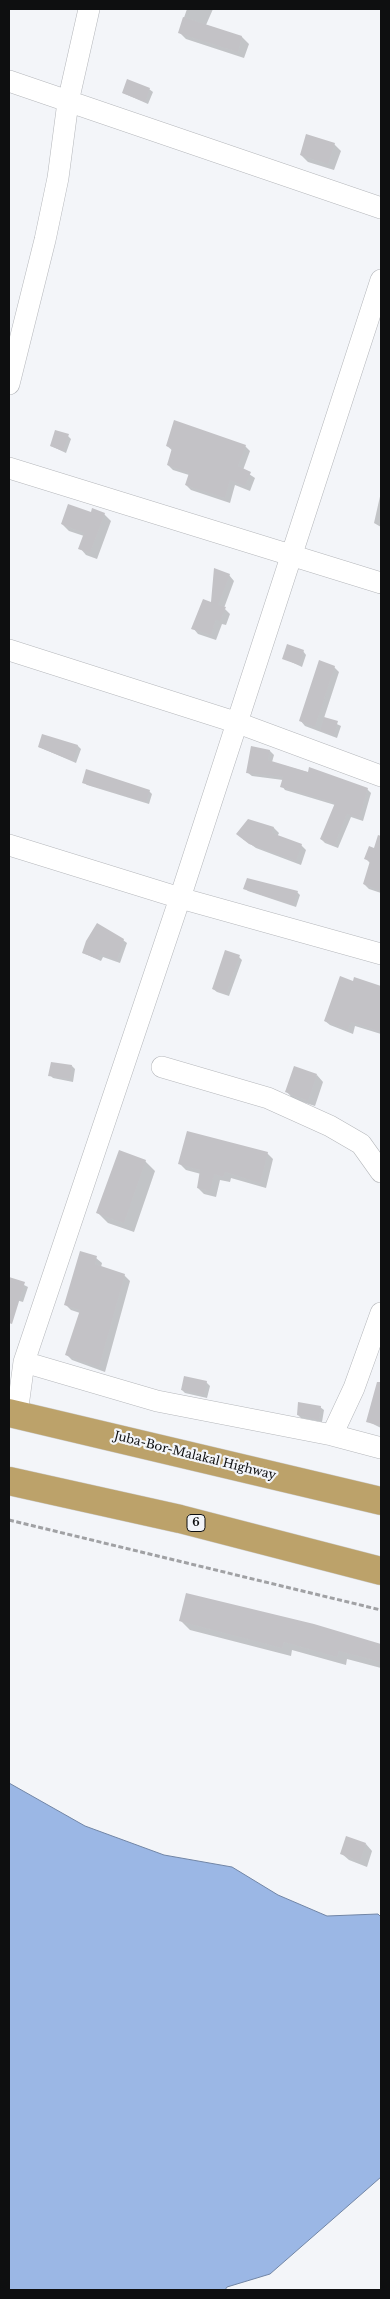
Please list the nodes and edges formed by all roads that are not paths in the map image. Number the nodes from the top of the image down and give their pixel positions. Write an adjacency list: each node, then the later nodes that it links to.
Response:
1 (89, 9): 3 (street)
2 (9, 81): 3 (street)
3 (68, 102): 4 (street); 6 (street)
4 (381, 208)
5 (381, 280): 8 (street)
6 (9, 384)
7 (9, 468): 8 (street)
8 (291, 555): 9 (street); 11 (street)
9 (381, 583)
10 (9, 650): 11 (street)
11 (238, 723): 12 (street); 14 (street)
12 (381, 776)
13 (9, 846): 14 (street)
14 (180, 898): 15 (street); 19 (street)
15 (381, 954)
16 (162, 1067): 17 (street)
17 (381, 1172)
18 (381, 1313): 21 (street)
19 (24, 1362): 20 (street); 21 (street)
20 (13, 1414): 24 (highway, Juba-Bor-Malakal Highway)
21 (332, 1435): 22 (street)
22 (381, 1448)
23 (9, 1481): 25 (highway, 6)
24 (381, 1500)
25 (381, 1571)

